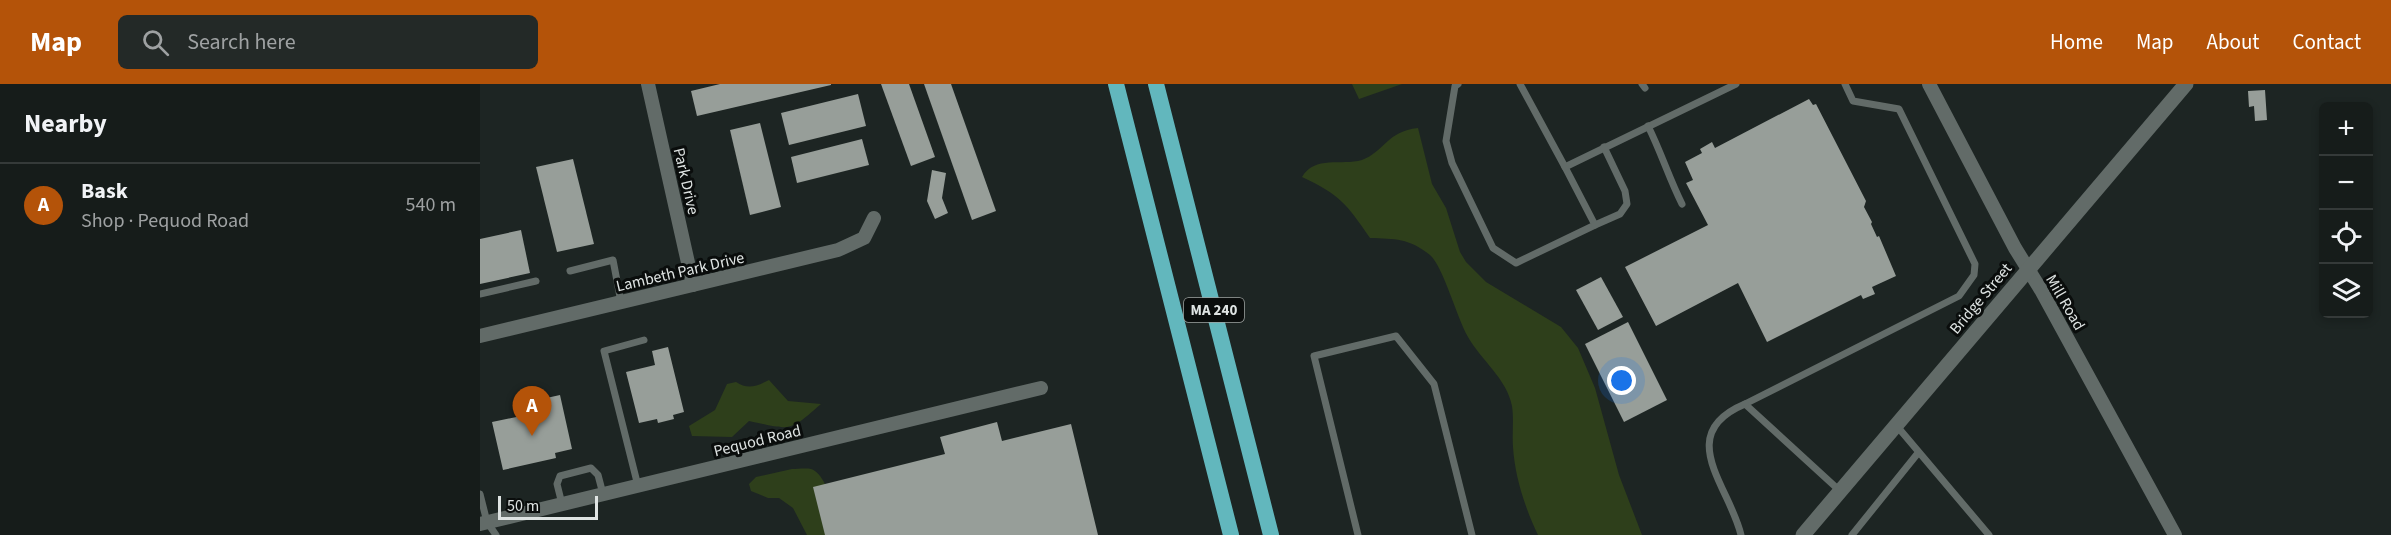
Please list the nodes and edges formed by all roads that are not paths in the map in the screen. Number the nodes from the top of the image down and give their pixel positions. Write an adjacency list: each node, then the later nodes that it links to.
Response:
1 (648, 84): 19 (street, Park Drive)
2 (1116, 84): 35 (highway, MA 240)
3 (1156, 84): 36 (highway, MA 240)
4 (1458, 84): 15 (lane)
5 (1520, 84): 12 (lane)
6 (1736, 84): 10 (lane)
7 (1845, 84): 25 (lane)
8 (1929, 84): 16 (street, Mill Road)
9 (2186, 84): 16 (street, Bridge Street)
10 (1648, 126): 11 (lane); 13 (lane)
11 (1604, 147): 12 (lane); 15 (lane)
12 (1565, 167): 15 (lane)
13 (1682, 204)
14 (874, 218): 19 (street, Lambeth Park Drive)
15 (1595, 225)
16 (2027, 270): 26 (street, Bridge Street); 43 (street, Mill Road)
17 (570, 271): 21 (lane)
18 (536, 281): 20 (lane)
19 (693, 285): 21 (street, Lambeth Park Drive)
20 (480, 294)
21 (621, 302): 22 (street, Lambeth Park Drive)
22 (480, 336)
23 (644, 340): 28 (lane)
24 (1041, 388): 28 (street, Pequod Road)
25 (1745, 404): 29 (lane); 39 (lane)
26 (1896, 425): 27 (lane); 29 (street, Bridge Street)
27 (1918, 453): 41 (lane); 42 (lane)
28 (638, 486): 31 (street, Pequod Road)
29 (1840, 491): 40 (street, Bridge Street)
30 (480, 494): 33 (lane)
31 (603, 494): 32 (street, Pequod Road); 32 (lane)
32 (562, 504): 33 (street, Pequod Road)
33 (483, 523): 34 (lane)
34 (496, 535)
35 (1231, 535)
36 (1271, 535)
37 (1358, 535): 38 (lane)
38 (1473, 535)
39 (1741, 535)
40 (1803, 535)
41 (1852, 535)
42 (1989, 535)
43 (2175, 535)

